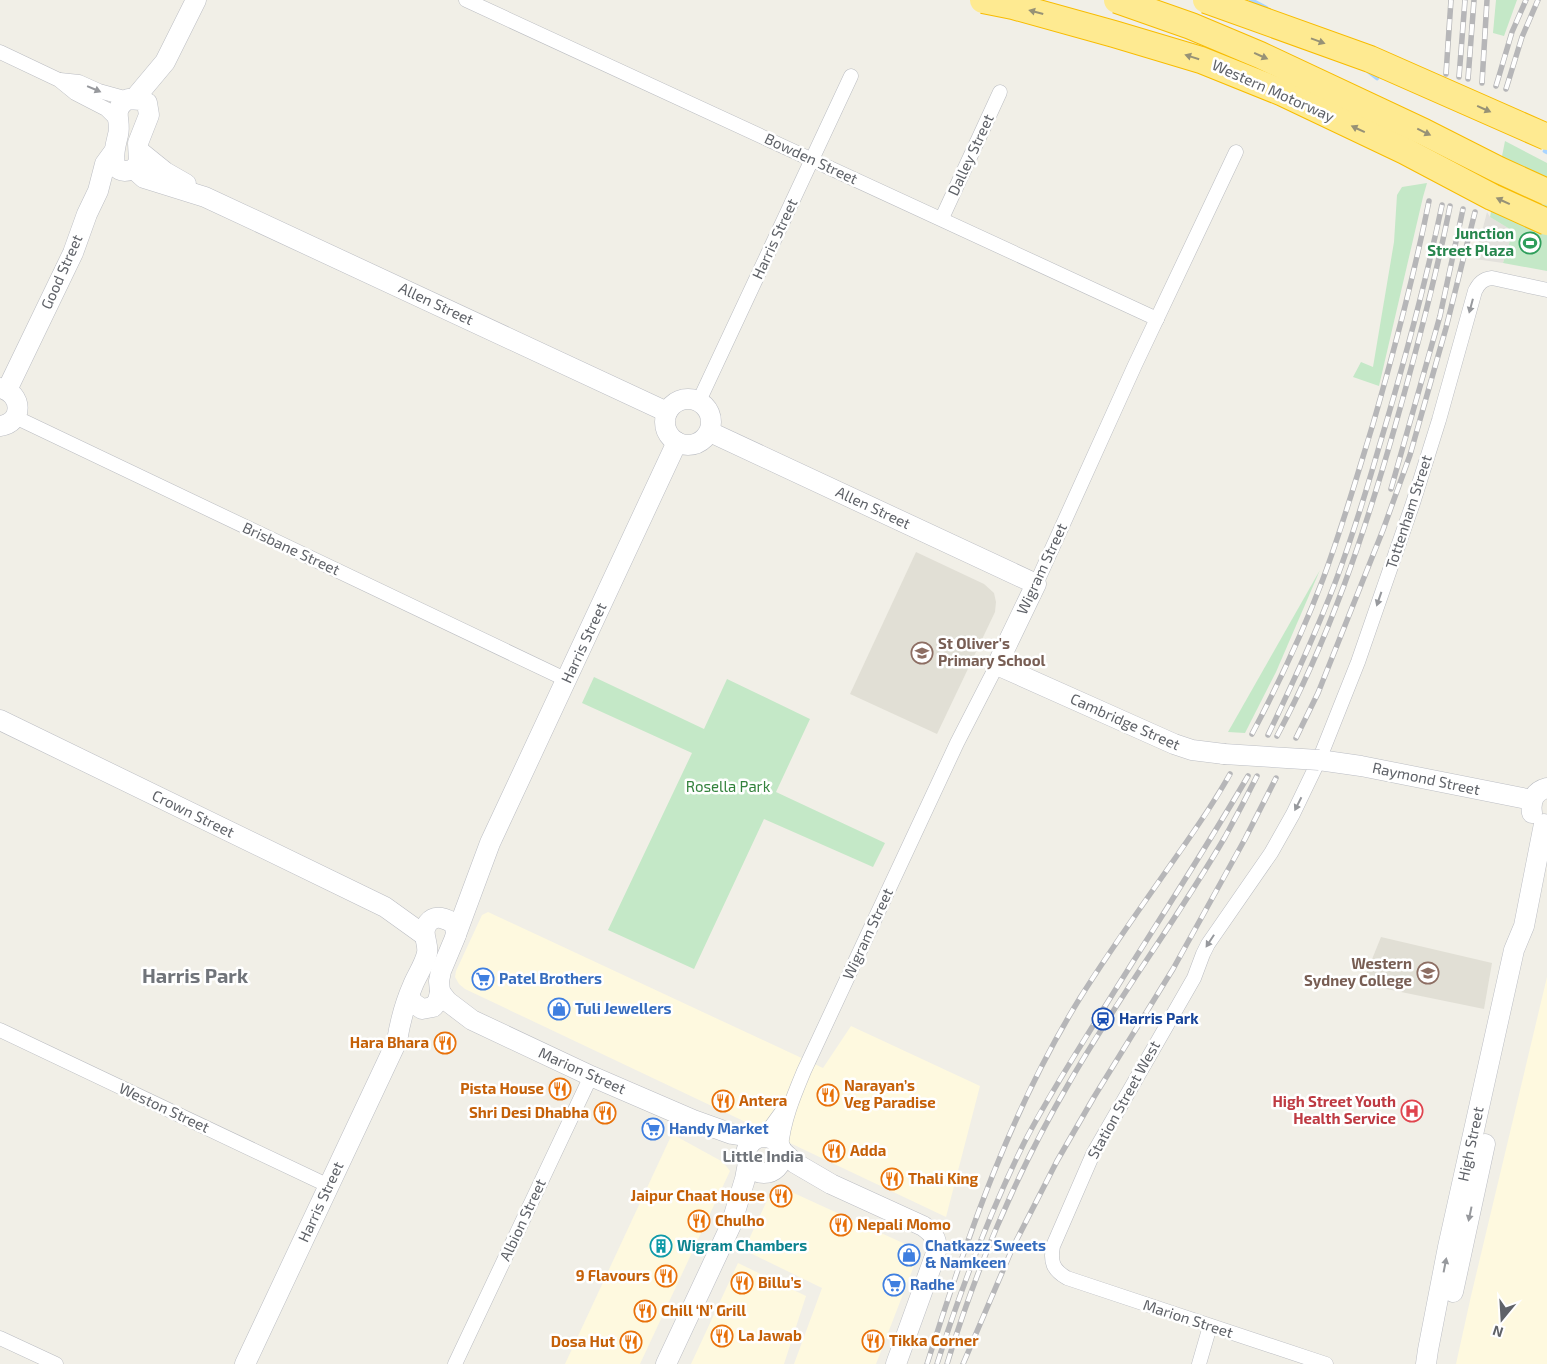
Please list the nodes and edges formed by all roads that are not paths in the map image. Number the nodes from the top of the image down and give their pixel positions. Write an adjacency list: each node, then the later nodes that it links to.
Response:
1 (196, 0): 7 (main road)
2 (466, 0): 17 (street, Bowden Street)
3 (983, 0): 21 (highway, Western Motorway, one-way to 3, bridge)
4 (1117, 0): 19 (highway, Western Motorway, one-way to 19, bridge)
5 (1206, 0): 14 (highway, one-way to 14, bridge)
6 (0, 52): 9 (street)
7 (165, 62): 11 (main road); 12 (main road)
8 (851, 76): 17 (street, Harris Street)
9 (59, 80): 11 (street, one-way to 11); 13 (street)
10 (1000, 92): 20 (street, Dalley Street)
11 (131, 99): 12 (main road); 13 (main road)
12 (150, 114): 18 (main road)
13 (117, 120): 16 (main road, Good Street)
14 (1547, 137)
15 (1236, 152): 24 (street, Wigram Street)
16 (113, 153): 18 (main road, Allen Street); 22 (main road, Good Street)
17 (812, 160): 20 (street, Bowden Street); 26 (street, Harris Street)
18 (132, 164): 22 (main road); 27 (main road, Allen Street)
19 (1547, 192)
20 (942, 218): 24 (street, Bowden Street)
21 (1547, 222)
22 (73, 253): 25 (main road, Good Street)
23 (1547, 290): 35 (street, Tottenham Street, one-way to 35)
24 (1157, 319): 31 (street, Wigram Street)
25 (4, 389): 28 (main road)
26 (699, 401): 27 (main road); 29 (main road)
27 (667, 412): 30 (main road)
28 (8, 422): 33 (street, Brisbane Street)
29 (710, 432): 30 (main road); 31 (main road, Allen Street)
30 (677, 442): 33 (main road, Harris Street)
31 (1036, 584): 32 (main road, Wigram Street)
32 (997, 665): 35 (main road, Cambridge Street, bridge); 49 (street, Wigram Street)
33 (567, 680): 38 (main road, Harris Street)
34 (0, 720): 39 (main road, Crown Street)
35 (1319, 760): 36 (main road, Raymond Street); 54 (street, Station Street West, one-way to 54)
36 (1540, 794): 37 (main road)
37 (1545, 824): 41 (main road, High Street)
38 (490, 843): 40 (main road, Harris Street); 43 (main road, Harris Street)
39 (385, 908): 40 (main road, Crown Street); 42 (main road, Crown Street)
40 (440, 918): 42 (main road, Harris Street); 43 (main road)
41 (1524, 926): 64 (main road, High Street, one-way to 41); 65 (main road, High Street, one-way to 65)
42 (424, 935): 44 (main road, Harris Street)
43 (456, 935): 45 (main road, Harris Street)
44 (410, 995): 45 (main road, Marion Street); 47 (main road, Harris Street)
45 (433, 1003): 47 (main road, Harris Street); 48 (main road, Marion Street)
46 (0, 1030): 52 (street, Weston Street)
47 (397, 1041): 52 (main road, Harris Street)
48 (591, 1076): 50 (main road, Marion Street); 59 (street, Albion Street)
49 (795, 1093): 50 (street, Wigram Street); 51 (street, Wigram Street)
50 (753, 1148): 51 (main road); 51 (main road); 53 (main road, Wigram Street)
51 (776, 1160): 53 (main road, Wigram Street); 61 (main road)
52 (329, 1186): 58 (main road, Harris Street)
53 (731, 1225): 60 (main road, Wigram Street)
54 (1053, 1267): 55 (street, Marion Street)
55 (1210, 1326): 62 (street); 63 (street, Marion Street)
56 (0, 1338): 57 (street)
57 (56, 1364)
58 (245, 1364)
59 (455, 1364)
60 (666, 1364)
61 (896, 1364)
62 (1199, 1364)
63 (1326, 1364)
64 (1426, 1364)
65 (1436, 1364)

